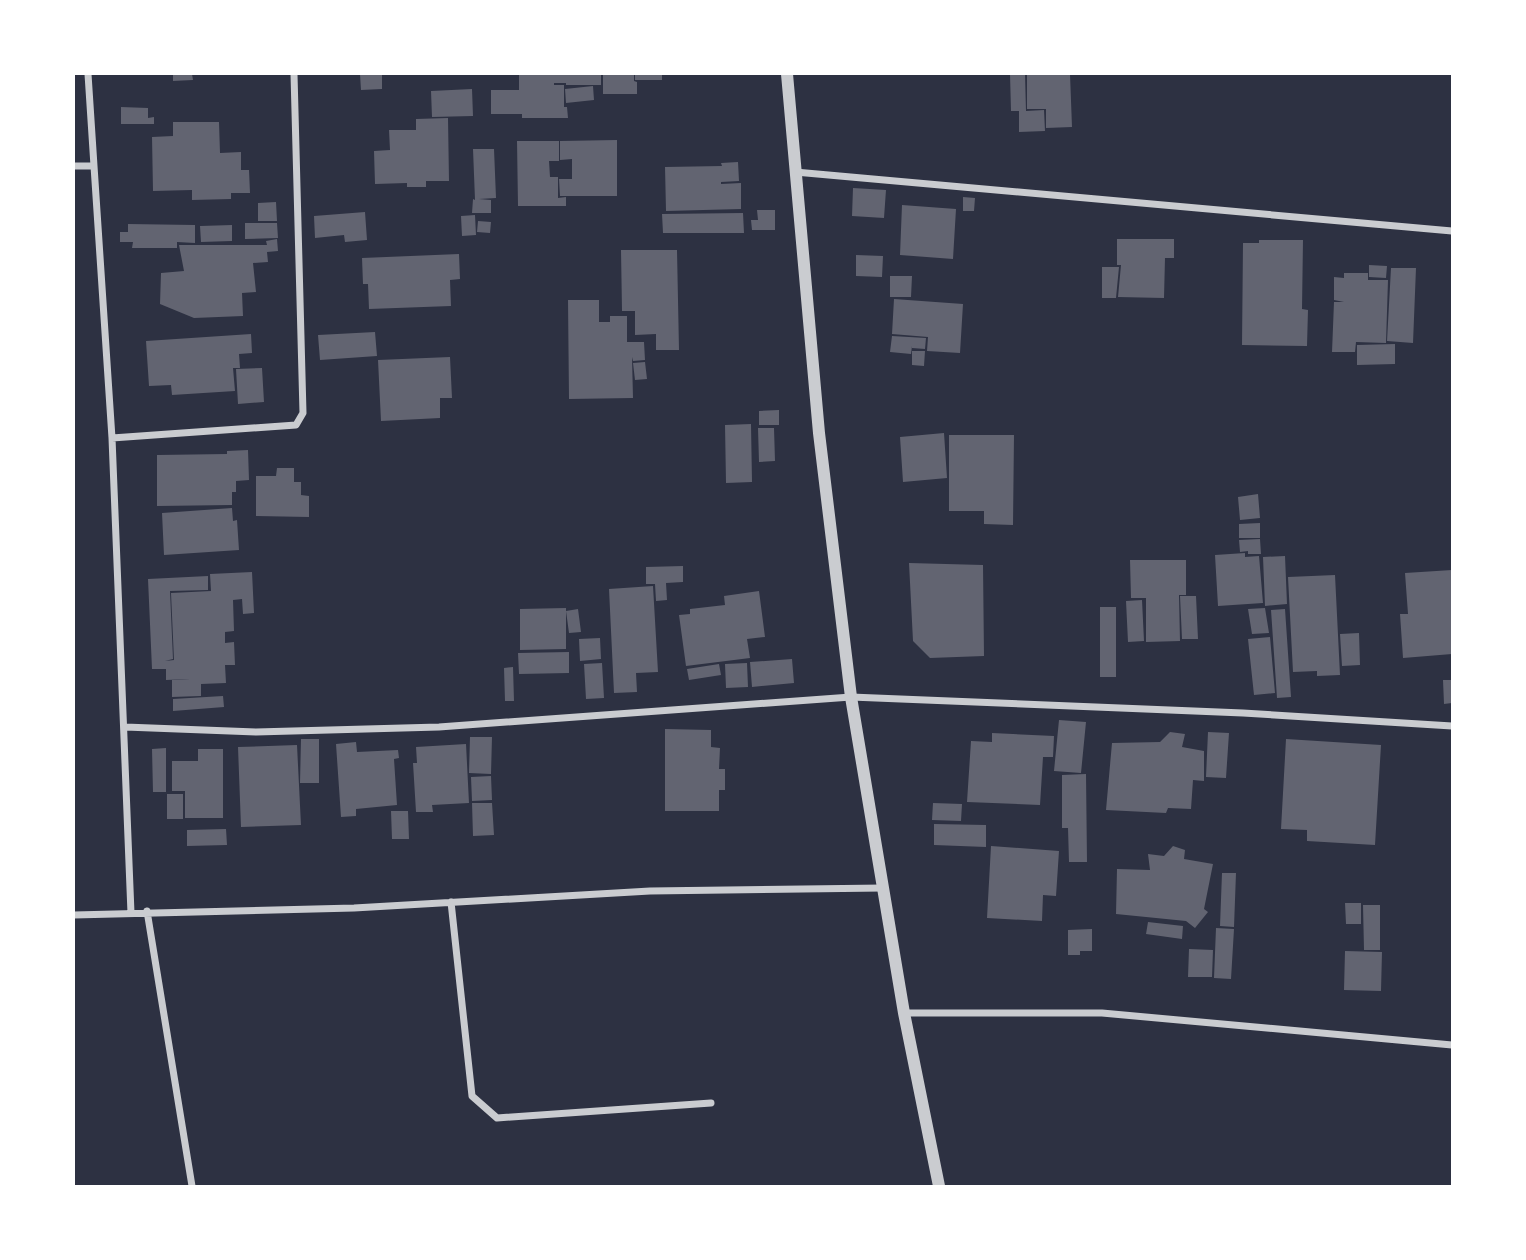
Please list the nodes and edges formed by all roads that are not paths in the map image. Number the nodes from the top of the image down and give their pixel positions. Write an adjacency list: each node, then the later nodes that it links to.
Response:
1 (88, 74): 5 (street)
2 (294, 74): 8 (street)
3 (787, 74): 6 (street)
4 (74, 166): 5 (street)
5 (94, 166): 8 (street)
6 (794, 172): 7 (street); 9 (street)
7 (1452, 231)
8 (112, 438): 11 (street)
9 (851, 697): 10 (street); 11 (street); 12 (street)
10 (1452, 726)
11 (125, 727): 15 (street)
12 (883, 888): 13 (street); 17 (street)
13 (451, 902): 14 (street); 19 (street)
14 (146, 911): 15 (street); 20 (street)
15 (131, 913): 16 (street)
16 (74, 915)
17 (904, 1013): 18 (street); 21 (street)
18 (1452, 1045)
19 (711, 1103)
20 (192, 1186)
21 (939, 1186)

